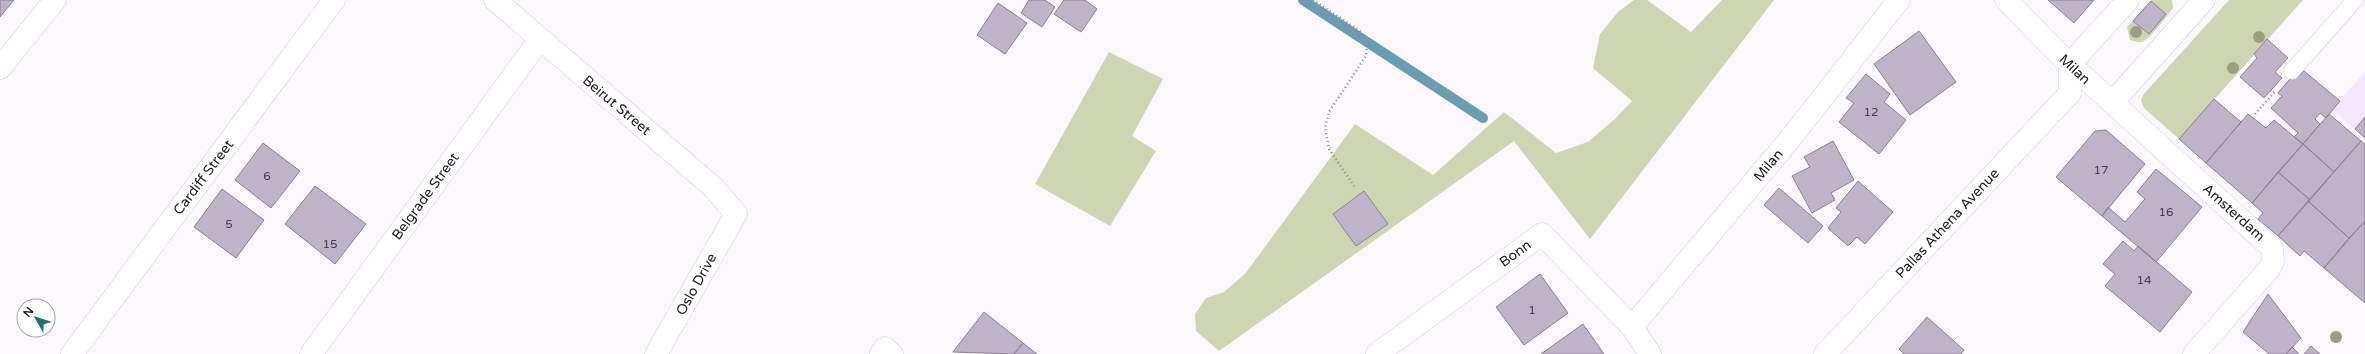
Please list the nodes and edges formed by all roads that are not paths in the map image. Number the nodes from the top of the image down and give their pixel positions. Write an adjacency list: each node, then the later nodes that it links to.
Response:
1 (55, 0): 11 (street)
2 (334, 0): 17 (street, Cardiff Street)
3 (495, 0): 9 (street, Beirut Street)
4 (1899, 0): 16 (street, Milan)
5 (2006, 0): 10 (street, Milan)
6 (2128, 0): 10 (street)
7 (2355, 0): 12 (lane)
8 (2200, 1): 14 (street)
9 (540, 39): 15 (street, Beirut Street); 18 (street, Belgrade Street)
10 (2070, 64): 13 (street); 14 (street, Milan)
11 (0, 68)
12 (2292, 71)
13 (2070, 93): 14 (street); 24 (street, Pallas Athena Avenue)
14 (2112, 103): 25 (street, Amsterdam)
15 (736, 214): 19 (street, Oslo Drive)
16 (1632, 327): 22 (street, Bonn); 23 (street, Bonn)
17 (72, 354)
18 (311, 354)
19 (656, 354)
20 (882, 354): 21 (street)
21 (892, 354)
22 (1377, 354)
23 (1650, 354)
24 (1825, 354)
25 (2194, 354)

